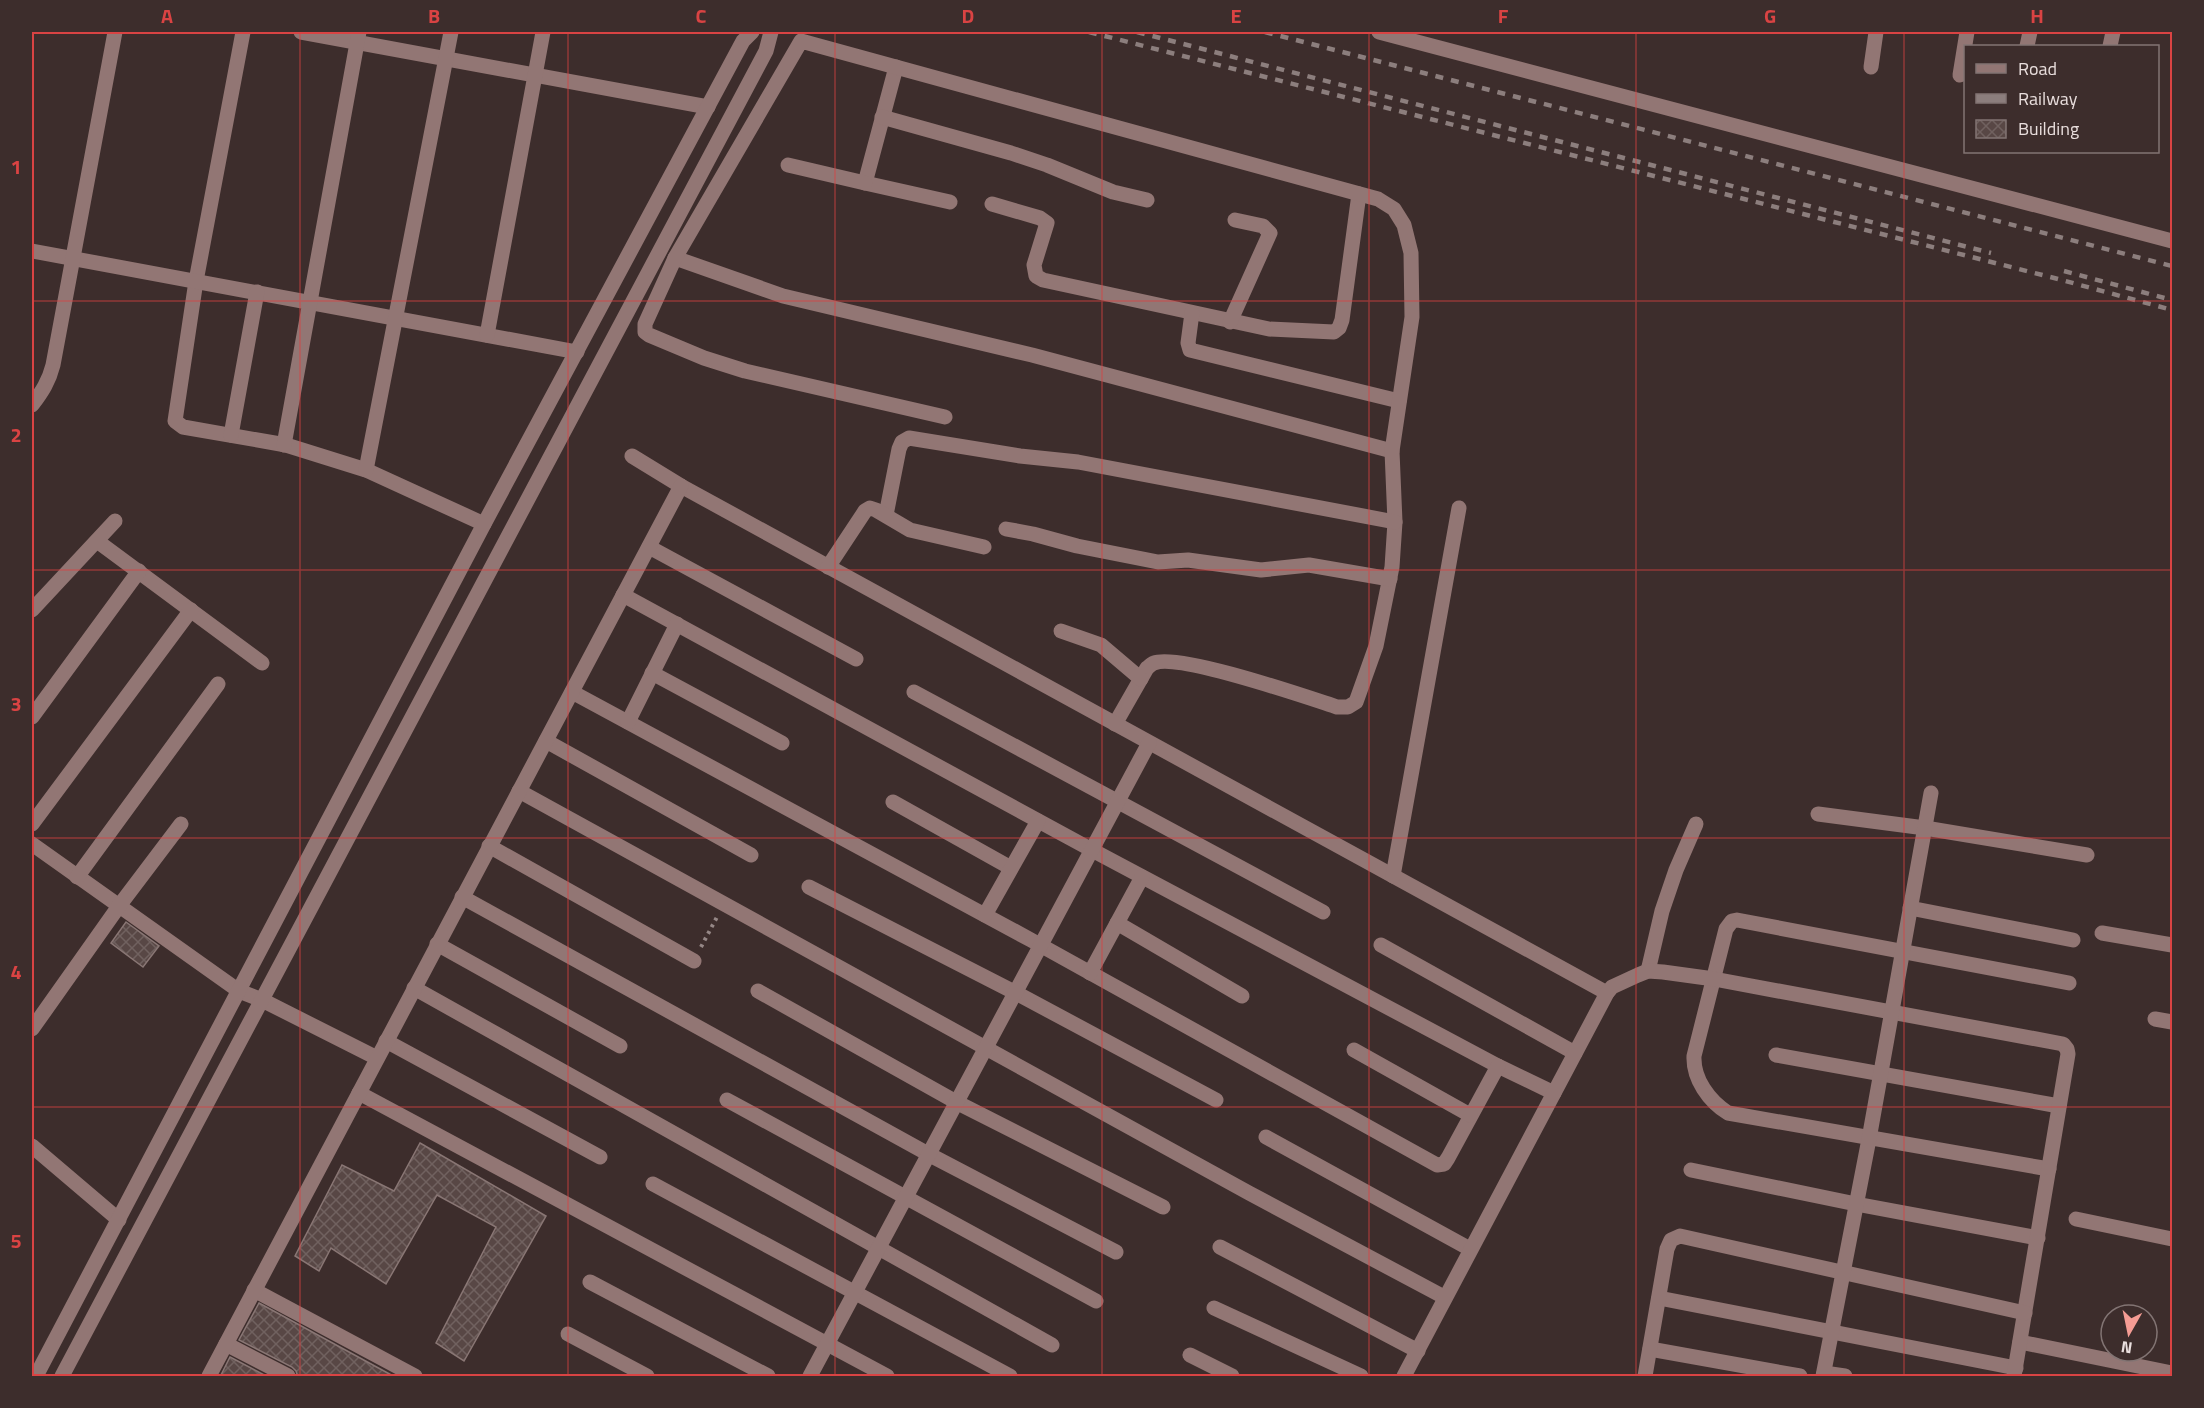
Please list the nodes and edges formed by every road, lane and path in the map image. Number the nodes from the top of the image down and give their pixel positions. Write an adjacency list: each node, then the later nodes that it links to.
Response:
1 (115, 32): 29 (street)
2 (243, 32): 30 (street)
3 (301, 32): 10 (street)
4 (451, 32): 12 (street)
5 (543, 32): 15 (street)
6 (752, 32): 17 (street)
7 (771, 32): 122 (street)
8 (1379, 32): 26 (street)
9 (1876, 32): 14 (street)
10 (358, 37): 12 (street); 32 (street)
11 (1964, 50): 16 (street)
12 (447, 58): 15 (street); 34 (street)
13 (896, 67): 18 (street); 21 (street); 28 (street)
14 (1871, 67)
15 (535, 75): 17 (street); 36 (street)
16 (1960, 75)
17 (708, 107): 37 (street)
18 (882, 117): 20 (street); 22 (street)
19 (788, 165): 20 (street)
20 (865, 183): 23 (street)
21 (1359, 194): 35 (street); 38 (street)
22 (1147, 200)
23 (950, 202)
24 (992, 204): 33 (street)
25 (1234, 220): 35 (street)
26 (2172, 241)
27 (32, 251): 29 (street)
28 (675, 258): 40 (street); 43 (street)
29 (74, 259): 30 (street); 39 (street)
30 (196, 281): 31 (street); 41 (street)
31 (257, 292): 32 (street); 41 (street)
32 (309, 302): 34 (street); 42 (street)
33 (1192, 313): 35 (street); 38 (street)
34 (396, 318): 36 (street); 45 (street)
35 (1230, 322)
36 (487, 335): 37 (street)
37 (576, 352): 51 (street)
38 (1399, 401): 43 (street)
39 (32, 405)
40 (945, 417)
41 (231, 435): 42 (street)
42 (284, 445): 45 (street)
43 (1392, 452): 50 (street)
44 (632, 456): 46 (street)
45 (366, 470): 51 (street)
46 (681, 486): 54 (street); 56 (street)
47 (1459, 508): 93 (street)
48 (886, 515): 50 (street); 55 (street); 56 (street)
49 (115, 521): 53 (street)
50 (1395, 522): 58 (street)
51 (484, 524): 118 (street)
52 (1006, 529): 58 (street)
53 (97, 541): 57 (street); 60 (street)
54 (649, 547): 59 (street); 64 (street)
55 (984, 547)
56 (828, 567): 73 (street)
57 (138, 571): 61 (street); 71 (street)
58 (1390, 579): 67 (street)
59 (623, 595): 62 (street); 69 (street)
60 (32, 610)
61 (191, 610): 65 (street); 83 (street)
62 (677, 624): 66 (street); 82 (street)
63 (1061, 631): 67 (street)
64 (856, 660)
65 (262, 663)
66 (652, 673): 72 (street); 75 (street)
67 (1142, 679): 73 (street)
68 (218, 684): 94 (street)
69 (572, 692): 72 (street); 74 (street)
70 (915, 692): 80 (street)
71 (32, 717)
72 (628, 722): 102 (street)
73 (1115, 724): 76 (street)
74 (546, 741): 77 (street); 90 (street)
75 (782, 743)
76 (1149, 743): 80 (street); 93 (street)
77 (519, 791): 88 (street); 98 (street)
78 (1931, 793): 86 (street)
79 (892, 802): 92 (street)
80 (1117, 802): 89 (street); 101 (street)
81 (1818, 814): 86 (street)
82 (1038, 821): 89 (street); 92 (street)
83 (32, 824)
84 (181, 824): 99 (street)
85 (1696, 824): 112 (street)
86 (1925, 828): 91 (street); 100 (street)
87 (32, 844): 94 (street)
88 (489, 846): 97 (street); 111 (street)
89 (1092, 850): 95 (street); 109 (street)
90 (751, 855)
91 (2087, 855)
92 (1011, 868): 102 (street)
93 (1393, 876): 120 (street)
94 (77, 877): 99 (street)
95 (1142, 877): 103 (street); 134 (street)
96 (809, 887): 119 (street)
97 (462, 897): 106 (street); 146 (street)
98 (724, 904): 111 (path); 129 (street)
99 (119, 906): 118 (street); 126 (street)
100 (1910, 908): 105 (street); 110 (street)
101 (1323, 912)
102 (985, 915): 109 (street)
103 (1117, 923): 113 (street); 121 (street)
104 (2102, 933): 108 (street)
105 (2073, 940)
106 (437, 944): 116 (street); 128 (street)
107 (1380, 945): 131 (street)
108 (2172, 945)
109 (1041, 946): 113 (street); 119 (street)
110 (1903, 950): 114 (street); 115 (street); 123 (street)
111 (694, 961)
112 (1648, 971): 114 (street); 120 (street)
113 (1090, 972): 142 (street)
114 (1714, 979): 123 (street); 144 (street)
115 (2069, 983)
116 (414, 988): 127 (street); 159 (street)
117 (758, 991): 140 (street)
118 (239, 992): 122 (street); 155 (street)
119 (1016, 993): 129 (street); 139 (street)
120 (1606, 993): 131 (street)
121 (1242, 996)
122 (262, 1000): 133 (street); 184 (street)
123 (1892, 1013): 135 (street); 141 (street)
124 (2155, 1019): 125 (street)
125 (2172, 1022)
126 (32, 1029)
127 (386, 1041): 133 (street); 147 (street)
128 (620, 1046)
129 (987, 1048): 140 (street); 166 (street)
130 (1354, 1050): 142 (street)
131 (1575, 1053): 137 (street)
132 (1776, 1055): 135 (street)
133 (377, 1058): 136 (street)
134 (1498, 1066): 137 (street); 142 (street)
135 (1881, 1075): 141 (street); 144 (street)
136 (359, 1092): 164 (street); 175 (street)
137 (1554, 1093): 160 (street)
138 (727, 1100): 151 (street)
139 (1216, 1100)
140 (958, 1103): 146 (street); 153 (street)
141 (2059, 1106): 149 (street)
142 (1470, 1115)
143 (1266, 1137): 160 (street)
144 (1869, 1139): 149 (street); 152 (street)
145 (32, 1146): 155 (street)
146 (930, 1155): 151 (street); 161 (street)
147 (600, 1156)
148 (1691, 1170): 152 (street)
149 (2049, 1170): 156 (street)
150 (653, 1184): 165 (street)
151 (907, 1198): 159 (street); 168 (street)
152 (1856, 1204): 156 (street); 162 (street)
153 (1163, 1207)
154 (2076, 1219): 157 (street)
155 (119, 1220): 183 (street)
156 (2038, 1238): 170 (street)
157 (2172, 1239)
158 (1220, 1247): 178 (street)
159 (880, 1249): 165 (street); 176 (street)
160 (1470, 1249): 166 (street)
161 (1116, 1252)
162 (1843, 1273): 167 (street); 170 (street); 171 (street)
163 (590, 1282): 189 (street)
164 (254, 1290): 174 (street); 187 (street)
165 (856, 1293): 175 (street); 192 (street)
166 (1444, 1297): 178 (street)
167 (1659, 1298): 171 (street); 177 (street)
168 (1096, 1301)
169 (1214, 1308): 194 (street)
170 (2025, 1313): 173 (street)
171 (1832, 1331): 180 (street); 182 (street)
172 (568, 1334): 188 (street)
173 (2020, 1342): 180 (street); 181 (street)
174 (226, 1344): 185 (street); 186 (street)
175 (828, 1345): 190 (street); 191 (street)
176 (1052, 1345)
177 (1650, 1349): 196 (street); 197 (street)
178 (1418, 1351): 195 (street)
179 (1190, 1355): 193 (street)
180 (2015, 1372)
181 (2172, 1373)
182 (1823, 1375): 198 (street)
183 (36, 1377)
184 (62, 1377)
185 (209, 1377)
186 (288, 1377)
187 (415, 1377)
188 (647, 1377)
189 (768, 1377)
190 (810, 1377)
191 (887, 1377)
192 (1010, 1377)
193 (1232, 1377)
194 (1361, 1377)
195 (1404, 1377)
196 (1645, 1377)
197 (1800, 1377)
198 (1845, 1377)

